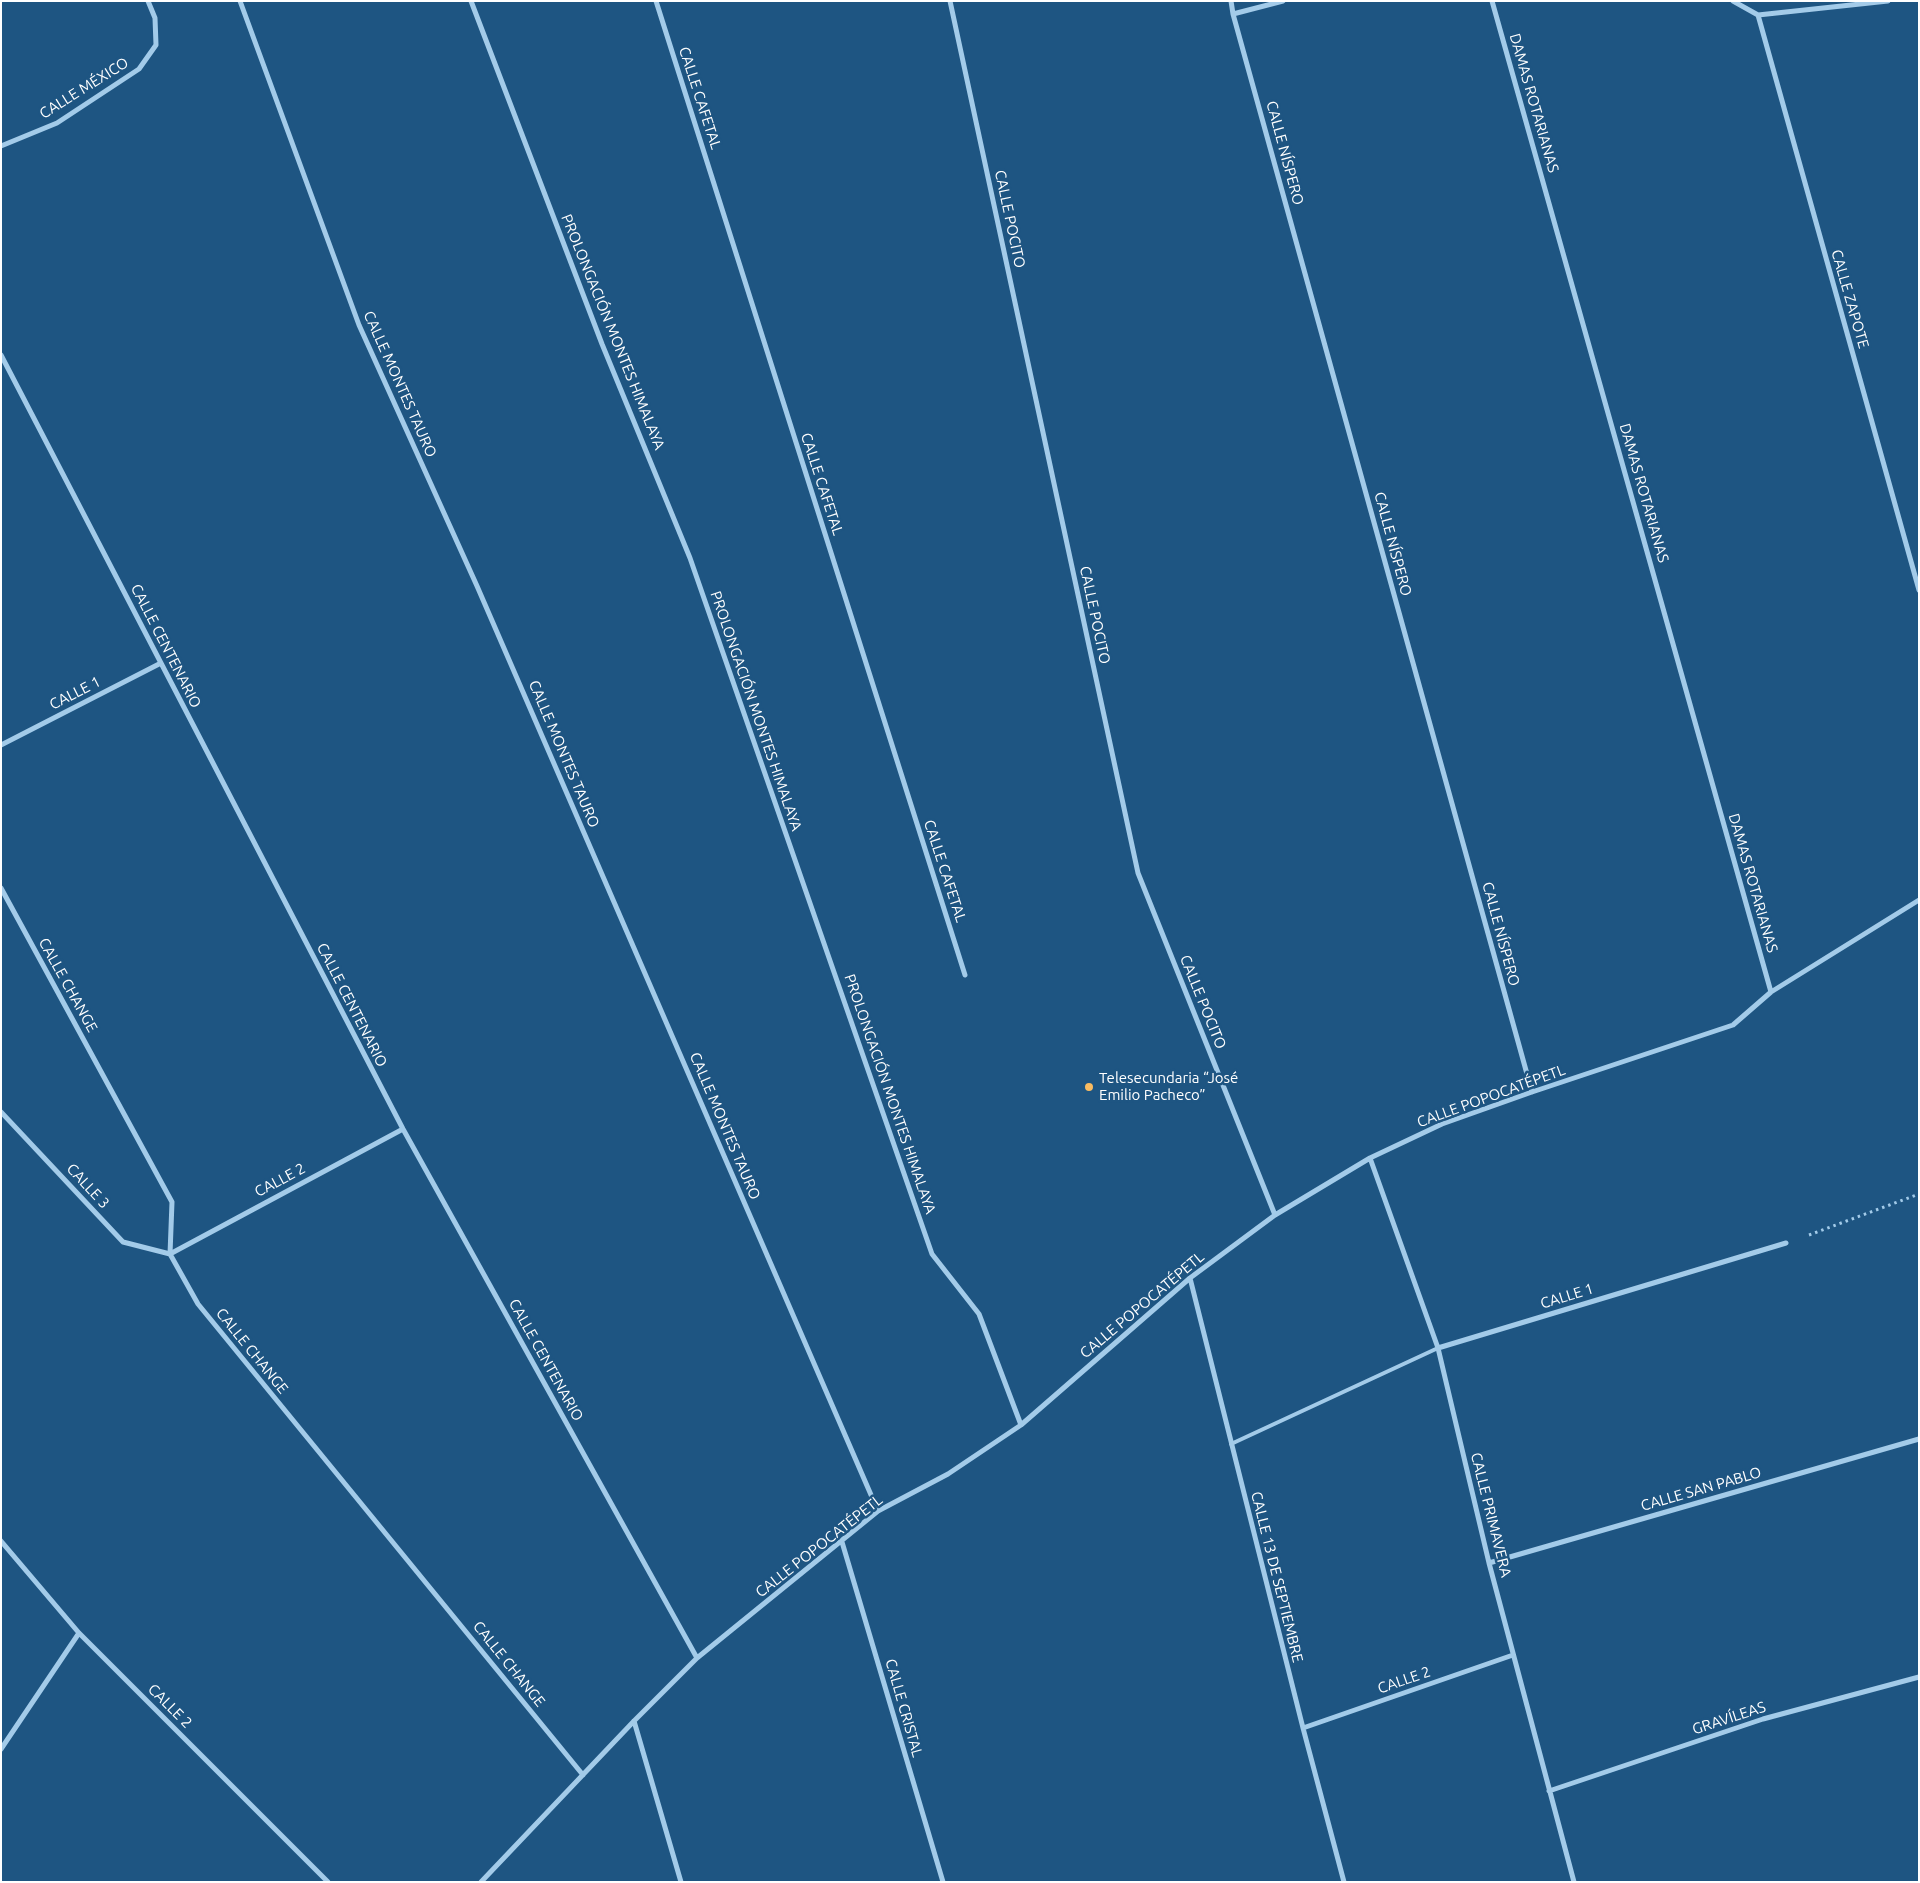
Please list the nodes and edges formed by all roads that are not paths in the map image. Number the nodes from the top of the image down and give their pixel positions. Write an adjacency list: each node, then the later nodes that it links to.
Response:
1 (148, 1): 13 (street, CALLE MÉXICO)
2 (240, 1): 34 (street, CALLE MONTES TAURO)
3 (471, 1): 31 (street, PROLONGACIÓN MONTES HIMALAYA)
4 (656, 1): 20 (street, CALLE CAFETAL)
5 (950, 1): 26 (street, CALLE POCITO)
6 (1231, 1): 11 (street, CALLE NÍSPERO)
7 (1283, 1): 11 (street)
8 (1492, 1): 21 (street, DAMAS ROTARIANAS)
9 (1733, 1): 12 (street)
10 (1888, 1): 12 (street)
11 (1233, 14): 22 (street, CALLE NÍSPERO)
12 (1758, 15): 15 (street, CALLE ZAPOTE)
13 (1, 146)
14 (1, 355): 16 (street, CALLE CENTENARIO)
15 (1919, 590)
16 (161, 664): 17 (street, CALLE 1); 24 (street, CALLE CENTENARIO)
17 (1, 745)
18 (1, 888): 28 (street, CALLE CHANGE)
19 (1919, 900): 21 (street, CALLE POPOCATÉPETL)
20 (965, 975)
21 (1771, 992): 22 (street, CALLE POPOCATÉPETL)
22 (1532, 1092): 25 (street, CALLE POPOCATÉPETL)
23 (1, 1112): 28 (street, CALLE 3)
24 (402, 1129): 28 (street, CALLE 2); 40 (street, CALLE CENTENARIO)
25 (1370, 1158): 26 (street, CALLE POPOCATÉPETL); 30 (street, CALLE PRIMAVERA)
26 (1275, 1215): 29 (street, CALLE POPOCATÉPETL)
27 (1786, 1243): 30 (street, CALLE 1)
28 (170, 1254): 45 (street, CALLE CHANGE)
29 (1190, 1278): 31 (street, CALLE POPOCATÉPETL); 33 (street, CALLE 13 DE SEPTIEMBRE)
30 (1438, 1348): 33 (lane, CALLE 1); 37 (street, CALLE PRIMAVERA)
31 (1021, 1425): 34 (street, CALLE POPOCATÉPETL)
32 (1919, 1439): 37 (street, CALLE SAN PABLO)
33 (1231, 1444): 43 (street, CALLE 13 DE SEPTIEMBRE)
34 (878, 1511): 36 (street, CALLE POPOCATÉPETL)
35 (1, 1541): 38 (street, CALLE 2)
36 (842, 1542): 40 (street, CALLE POPOCATÉPETL); 50 (street, CALLE CRISTAL)
37 (1489, 1562): 39 (street, CALLE PRIMAVERA)
38 (79, 1633): 44 (street); 47 (street, CALLE 2)
39 (1513, 1655): 43 (street, CALLE 2); 46 (street, CALLE PRIMAVERA)
40 (697, 1658): 42 (street, CALLE POPOCATÉPETL)
41 (1919, 1677): 46 (street, GRAVÍLEAS)
42 (634, 1721): 45 (street, CALLE POPOCATÉPETL); 49 (street)
43 (1302, 1728): 51 (street, CALLE 13 DE SEPTIEMBRE)
44 (1, 1749)
45 (583, 1774): 48 (street, CALLE POPOCATÉPETL)
46 (1549, 1791): 52 (street, CALLE PRIMAVERA)
47 (328, 1882)
48 (481, 1882)
49 (681, 1882)
50 (943, 1882)
51 (1344, 1882)
52 (1574, 1882)

